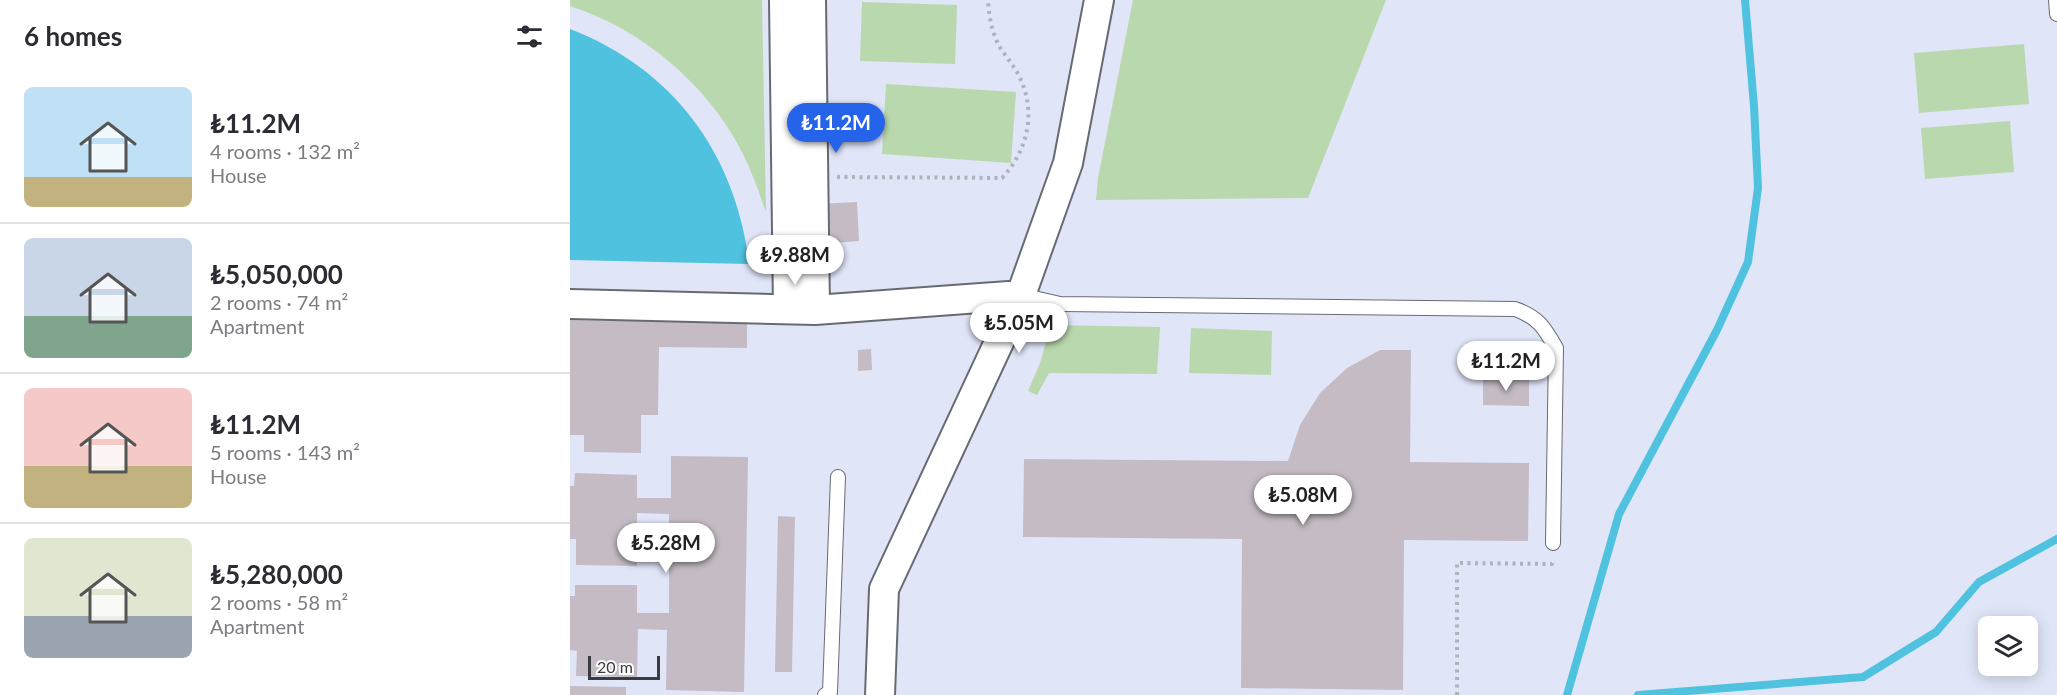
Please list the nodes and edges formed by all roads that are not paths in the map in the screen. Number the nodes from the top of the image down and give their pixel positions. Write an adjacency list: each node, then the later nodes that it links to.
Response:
1 (784, 0): 8 (street)
2 (811, 0): 8 (street)
3 (1099, 0): 6 (street)
4 (2056, 0): 5 (lane)
5 (2057, 14)
6 (1021, 295): 8 (street); 10 (lane); 12 (street)
7 (570, 304): 8 (street)
8 (801, 309)
9 (838, 477): 11 (lane)
10 (1553, 543)
11 (825, 695)
12 (880, 695)

